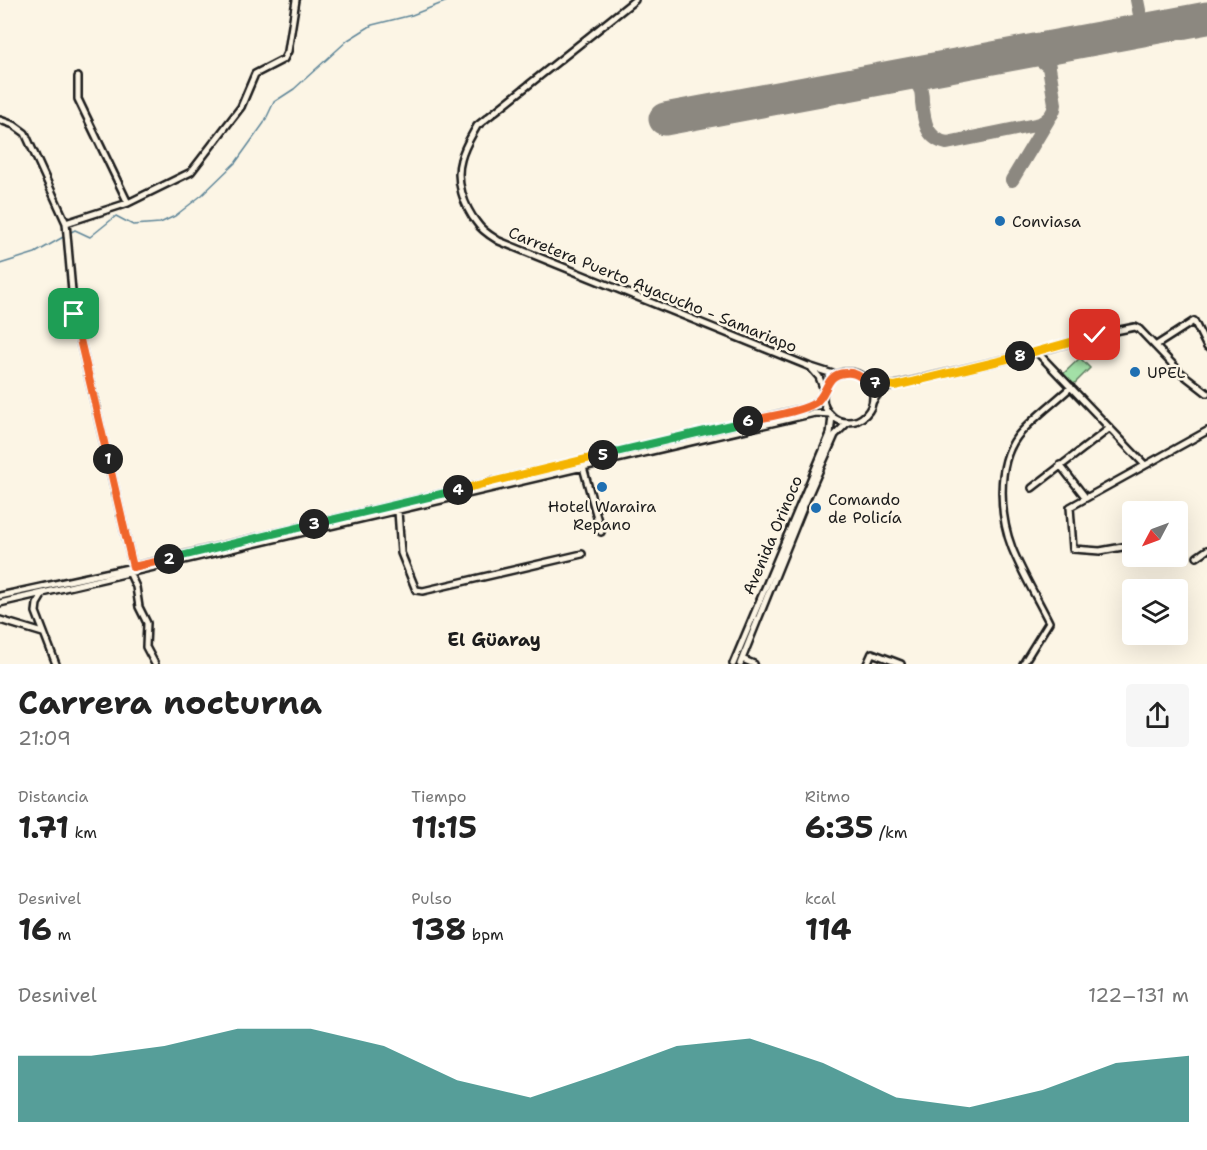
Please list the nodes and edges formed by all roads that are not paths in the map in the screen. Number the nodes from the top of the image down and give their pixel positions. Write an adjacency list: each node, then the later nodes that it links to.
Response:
1 (296, 0): 5 (street)
2 (635, 0): 10 (street, Carretera Puerto Ayacucho - Samariapo)
3 (78, 76): 5 (street)
4 (0, 120): 6 (street)
5 (128, 203): 6 (street)
6 (66, 223): 33 (street)
7 (1155, 346): 8 (street); 9 (street); 15 (street)
8 (1207, 347)
9 (1037, 352): 13 (street); 14 (street)
10 (808, 366): 11 (street, Carretera Puerto Ayacucho - Samariapo); 16 (street, Carretera Puerto Ayacucho - Samariapo)
11 (836, 375): 12 (street); 16 (street)
12 (868, 382): 13 (street); 17 (street)
13 (895, 386): 17 (street)
14 (1071, 387): 20 (street); 47 (street)
15 (1206, 390)
16 (824, 393): 18 (street); 33 (street)
17 (873, 401): 19 (street)
18 (831, 415): 19 (street); 24 (street); 43 (street, Avenida Orinoco)
19 (848, 422): 40 (street, Avenida Orinoco)
20 (1110, 428): 22 (street); 23 (street)
21 (1207, 431): 23 (street)
22 (1060, 465): 25 (street); 26 (street)
23 (1144, 465): 26 (street)
24 (583, 468): 27 (street); 28 (street)
25 (1032, 488)
26 (1086, 498): 29 (street)
27 (398, 511): 31 (street); 34 (street)
28 (601, 532)
29 (1122, 547)
30 (1207, 550): 32 (street)
31 (582, 554)
32 (1197, 557)
33 (133, 567): 36 (street)
34 (130, 574): 35 (street); 42 (street)
35 (43, 594): 37 (street); 39 (street)
36 (0, 596)
37 (0, 603)
38 (0, 620): 39 (street)
39 (43, 633): 41 (street)
40 (741, 662): 44 (street)
41 (56, 664)
42 (155, 664)
43 (733, 664)
44 (754, 664)
45 (867, 664): 46 (street)
46 (901, 664)
47 (1023, 664)

